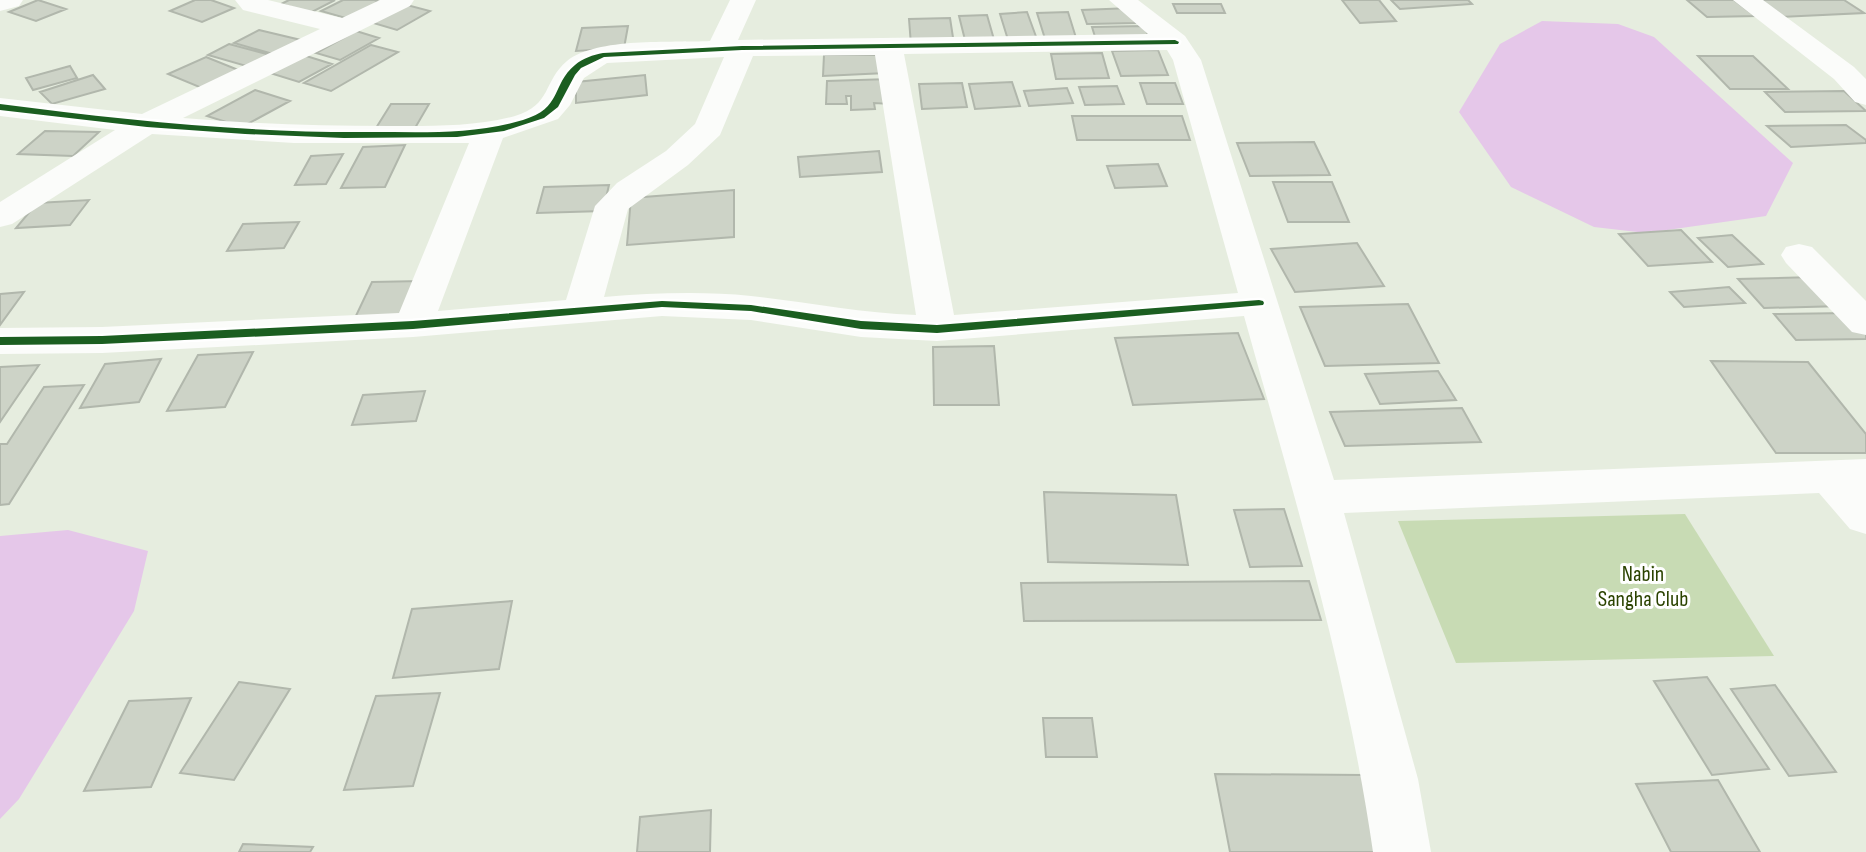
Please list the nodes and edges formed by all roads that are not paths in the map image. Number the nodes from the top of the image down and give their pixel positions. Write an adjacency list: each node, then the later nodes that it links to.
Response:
1 (10, 0): 7 (street)
2 (248, 0): 8 (street)
3 (743, 0): 11 (street)
4 (1122, 0): 9 (street)
5 (1746, 0): 12 (street)
6 (397, 1): 8 (street)
7 (0, 3)
8 (345, 27): 15 (street)
9 (1175, 42): 10 (street); 19 (street)
10 (888, 46): 11 (street); 23 (street)
11 (731, 48): 16 (street); 20 (street)
12 (1855, 73): 13 (street)
13 (1866, 96)
14 (0, 107): 15 (street)
15 (144, 125): 16 (street); 17 (street)
16 (490, 130): 22 (street)
17 (0, 217)
18 (1799, 255): 21 (street)
19 (1259, 303): 23 (street); 26 (street)
20 (581, 312): 22 (street); 23 (street)
21 (1866, 323)
22 (413, 325): 24 (street)
23 (937, 329)
24 (0, 341)
25 (1849, 476): 26 (street); 27 (street)
26 (1317, 497): 28 (street)
27 (1866, 517)
28 (1402, 852)

